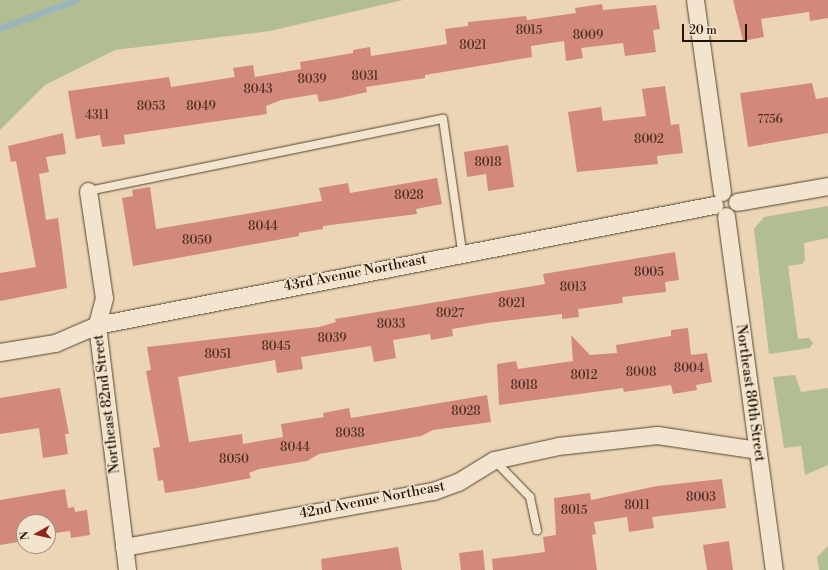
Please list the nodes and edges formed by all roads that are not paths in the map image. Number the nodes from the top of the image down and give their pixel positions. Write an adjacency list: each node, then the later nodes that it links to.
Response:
1 (695, 0): 4 (street, Northeast 80th Street)
2 (828, 186): 4 (street)
3 (88, 191): 5 (lane); 6 (street, Northeast 82nd Street)
4 (721, 204): 5 (street, 43rd Avenue Northeast); 8 (street, Northeast 80th Street)
5 (462, 251): 6 (street, 43rd Avenue Northeast)
6 (97, 325): 7 (street, 43rd Avenue Northeast); 11 (street, Northeast 82nd Street)
7 (0, 352)
8 (757, 450): 9 (street, 42nd Avenue Northeast); 13 (street, Northeast 80th Street)
9 (494, 460): 10 (lane); 11 (street, 42nd Avenue Northeast)
10 (536, 530)
11 (124, 547): 12 (street, Northeast 82nd Street)
12 (127, 570)
13 (774, 570)

